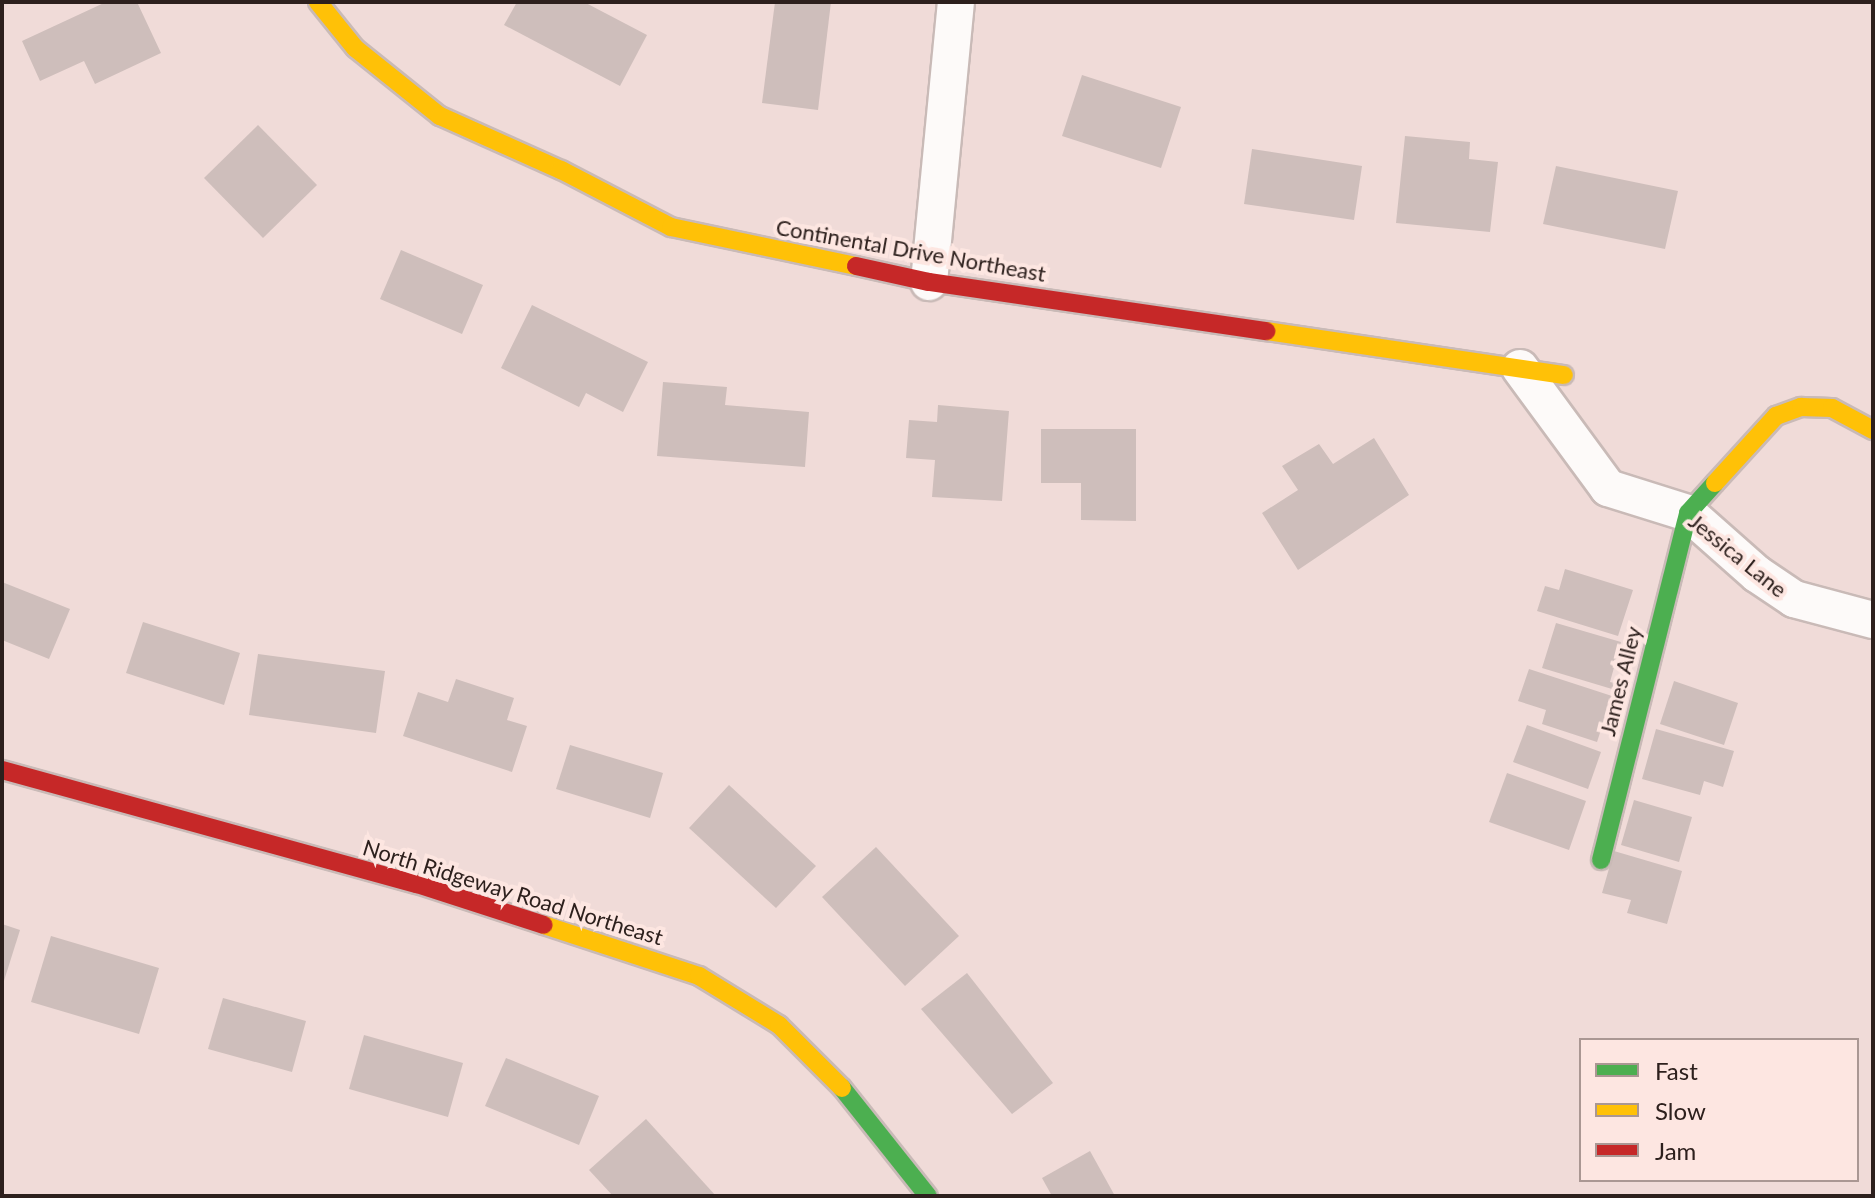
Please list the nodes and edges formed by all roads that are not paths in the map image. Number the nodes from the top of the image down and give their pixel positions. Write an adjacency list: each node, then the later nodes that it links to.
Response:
1 (318, 2): 3 (street, Continental Drive Northeast)
2 (956, 2): 3 (street)
3 (929, 282): 4 (street, Continental Drive Northeast)
4 (1520, 368): 5 (street, Continental Drive Northeast); 7 (street, Jessica Lane)
5 (1564, 375)
6 (1873, 430): 7 (street)
7 (1688, 513): 8 (street, Jessica Lane); 10 (street, James Alley)
8 (1873, 620)
9 (2, 770): 11 (street, North Ridgeway Road Northeast)
10 (1601, 860)
11 (928, 1196)

